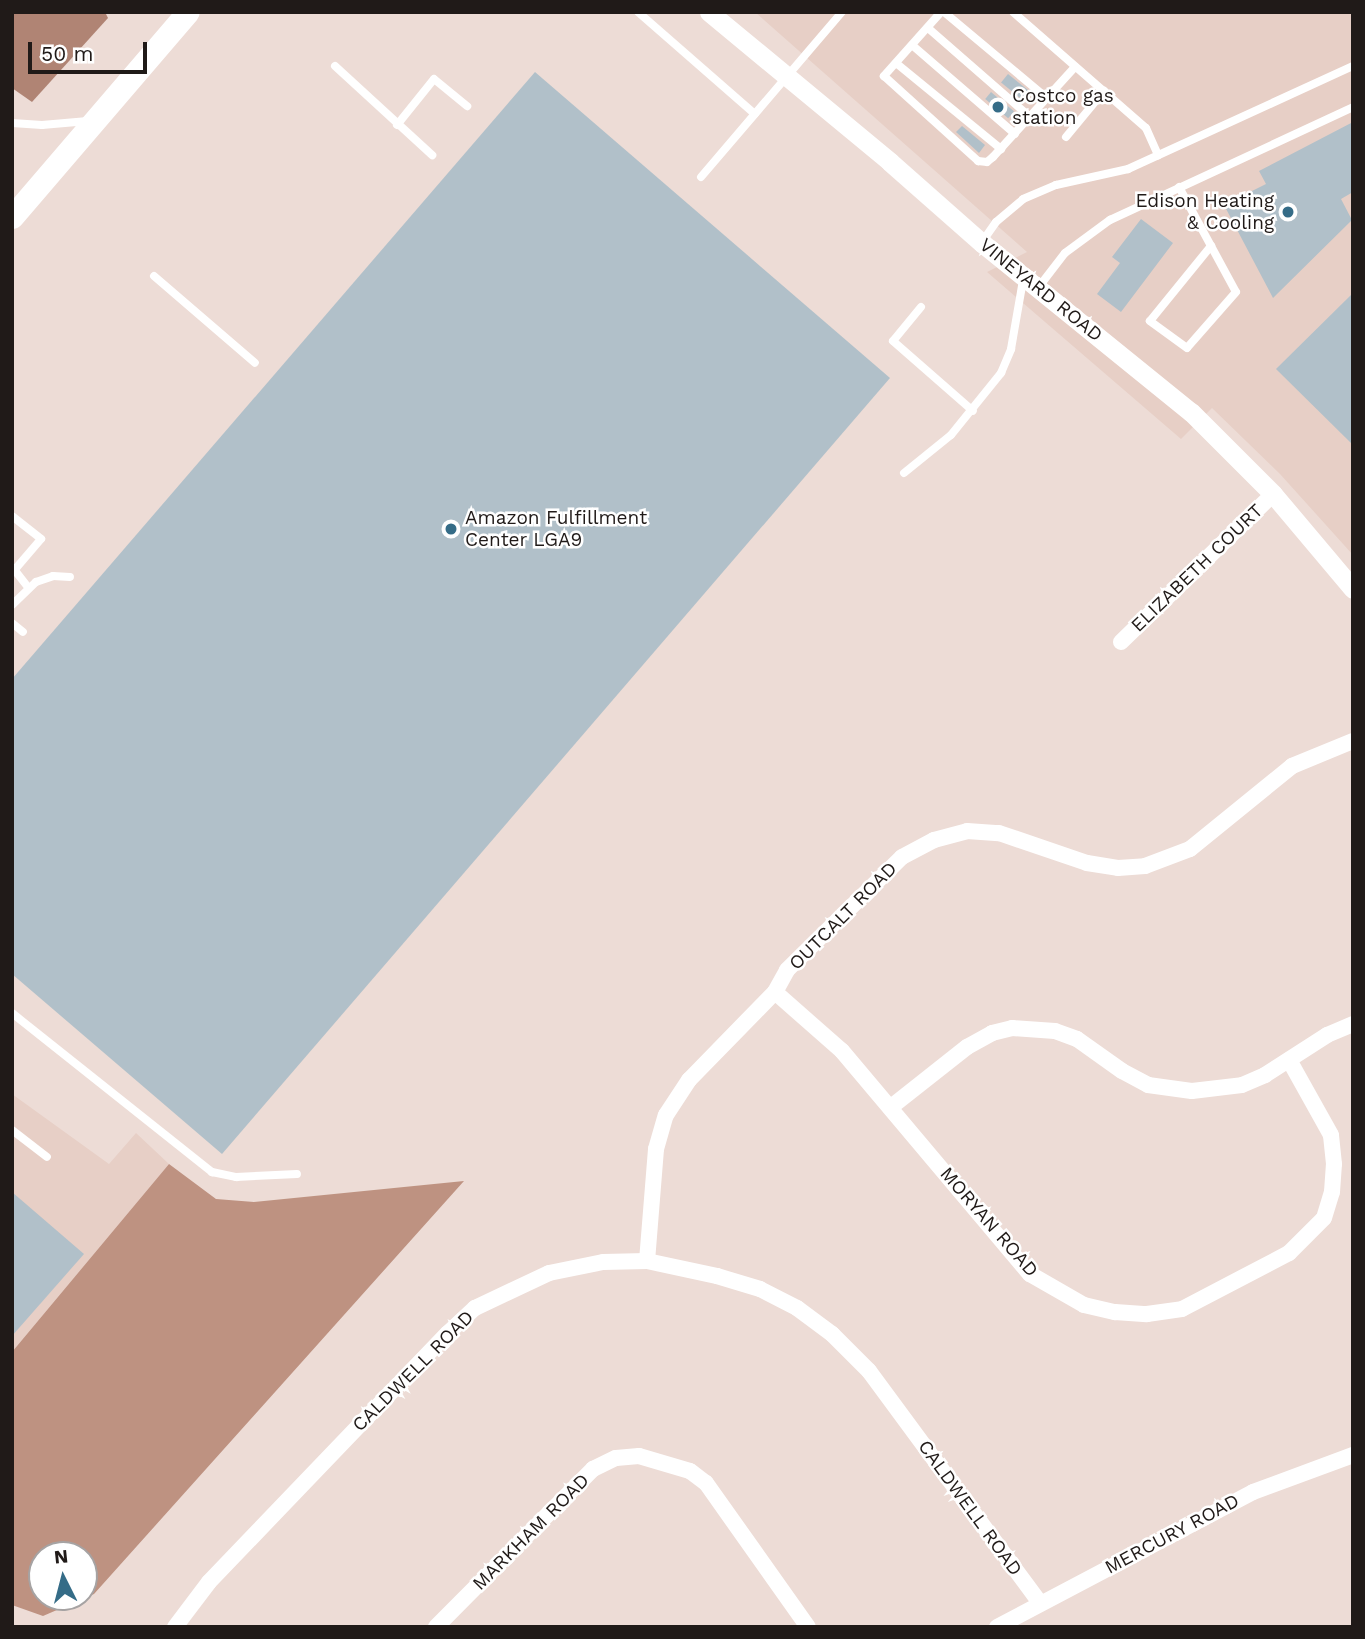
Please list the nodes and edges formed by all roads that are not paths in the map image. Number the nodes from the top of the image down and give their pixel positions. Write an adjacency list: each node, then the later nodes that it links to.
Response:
1 (188, 12): 20 (main road)
2 (638, 12): 18 (lane)
3 (709, 12): 13 (street, VINEYARD ROAD)
4 (842, 12): 13 (lane)
5 (943, 12): 7 (lane); 15 (lane)
6 (1013, 12): 12 (lane)
7 (928, 28): 8 (lane); 19 (lane)
8 (912, 46): 9 (lane); 23 (lane)
9 (896, 63): 25 (lane); 25 (lane)
10 (335, 66): 22 (lane)
11 (1353, 66): 27 (lane)
12 (1075, 67): 14 (lane); 15 (lane)
13 (787, 75): 18 (lane); 31 (street, VINEYARD ROAD)
14 (1104, 91): 24 (lane); 27 (lane)
15 (1047, 98): 19 (lane)
16 (467, 106): 22 (lane)
17 (1353, 107): 29 (lane)
18 (755, 114): 28 (lane)
19 (1030, 117): 23 (lane)
20 (95, 121): 21 (lane); 30 (main road)
21 (12, 123)
22 (397, 125): 26 (lane)
23 (1015, 134): 25 (lane)
24 (1066, 137)
25 (1001, 149)
26 (432, 155)
27 (1158, 155): 31 (lane)
28 (701, 177)
29 (1179, 187): 32 (lane); 34 (lane)
30 (12, 217)
31 (982, 243): 34 (street, VINEYARD ROAD)
32 (1211, 246): 32 (lane)
33 (154, 276): 36 (lane)
34 (1031, 283): 37 (lane); 39 (street, VINEYARD ROAD)
35 (921, 307): 37 (lane)
36 (254, 363)
37 (973, 411): 38 (lane)
38 (904, 473)
39 (1273, 494): 43 (street, VINEYARD ROAD); 48 (street, ELIZABETH COURT)
40 (12, 516): 41 (lane)
41 (13, 570): 44 (lane)
42 (69, 577): 44 (lane)
43 (1351, 582)
44 (28, 587): 45 (lane)
45 (12, 605)
46 (12, 623): 47 (lane)
47 (23, 632)
48 (1121, 642)
49 (1353, 741): 50 (street, OUTCALT ROAD)
50 (775, 992): 54 (street, MORYAN ROAD); 58 (street, OUTCALT ROAD)
51 (12, 1013): 57 (lane)
52 (1353, 1024): 53 (street)
53 (1289, 1060): 54 (street); 54 (street, MORYAN ROAD)
54 (891, 1107)
55 (12, 1130): 56 (lane)
56 (47, 1157)
57 (297, 1174)
58 (647, 1261): 60 (street, CALDWELL ROAD); 61 (street, CALDWELL ROAD)
59 (1353, 1455): 60 (street, MERCURY ROAD)
60 (1040, 1603): 64 (street, MERCURY ROAD)
61 (175, 1627)
62 (436, 1627): 63 (street, MARKHAM ROAD)
63 (808, 1627)
64 (997, 1627)

